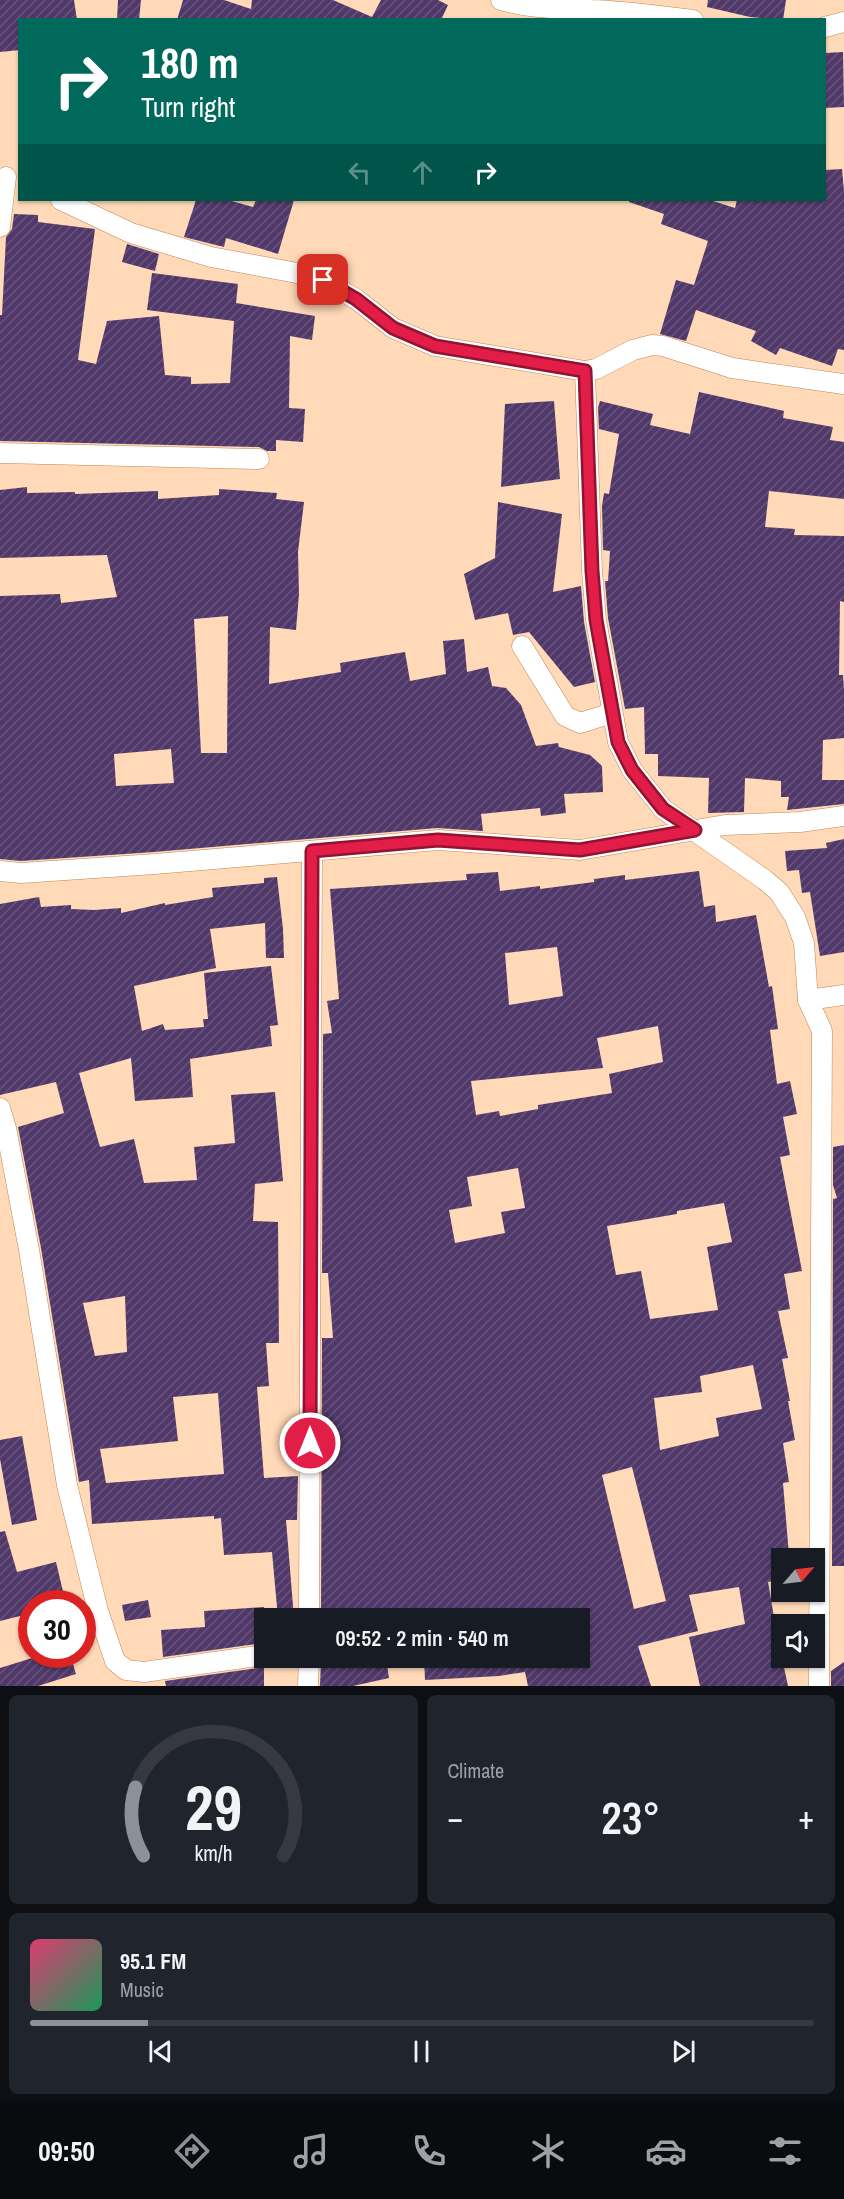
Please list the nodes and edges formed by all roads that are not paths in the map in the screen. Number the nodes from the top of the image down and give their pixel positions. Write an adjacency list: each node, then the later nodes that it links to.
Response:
1 (501, 0): 2 (street)
2 (674, 18)
3 (844, 22): 4 (street)
4 (826, 27)
5 (8, 178): 7 (street)
6 (63, 201): 8 (street)
7 (0, 227)
8 (585, 371): 9 (street); 13 (street)
9 (844, 384)
10 (0, 453): 11 (street)
11 (259, 459)
12 (522, 646): 13 (street)
13 (612, 713): 15 (street)
14 (844, 816): 15 (street)
15 (695, 830): 16 (street); 19 (street)
16 (312, 851): 17 (street); 21 (street)
17 (0, 871)
18 (844, 995): 19 (street)
19 (808, 1000): 25 (street)
20 (0, 1108): 22 (street)
21 (309, 1608)
22 (254, 1656)
23 (309, 1668): 24 (street)
24 (308, 1686)
25 (819, 1686)

